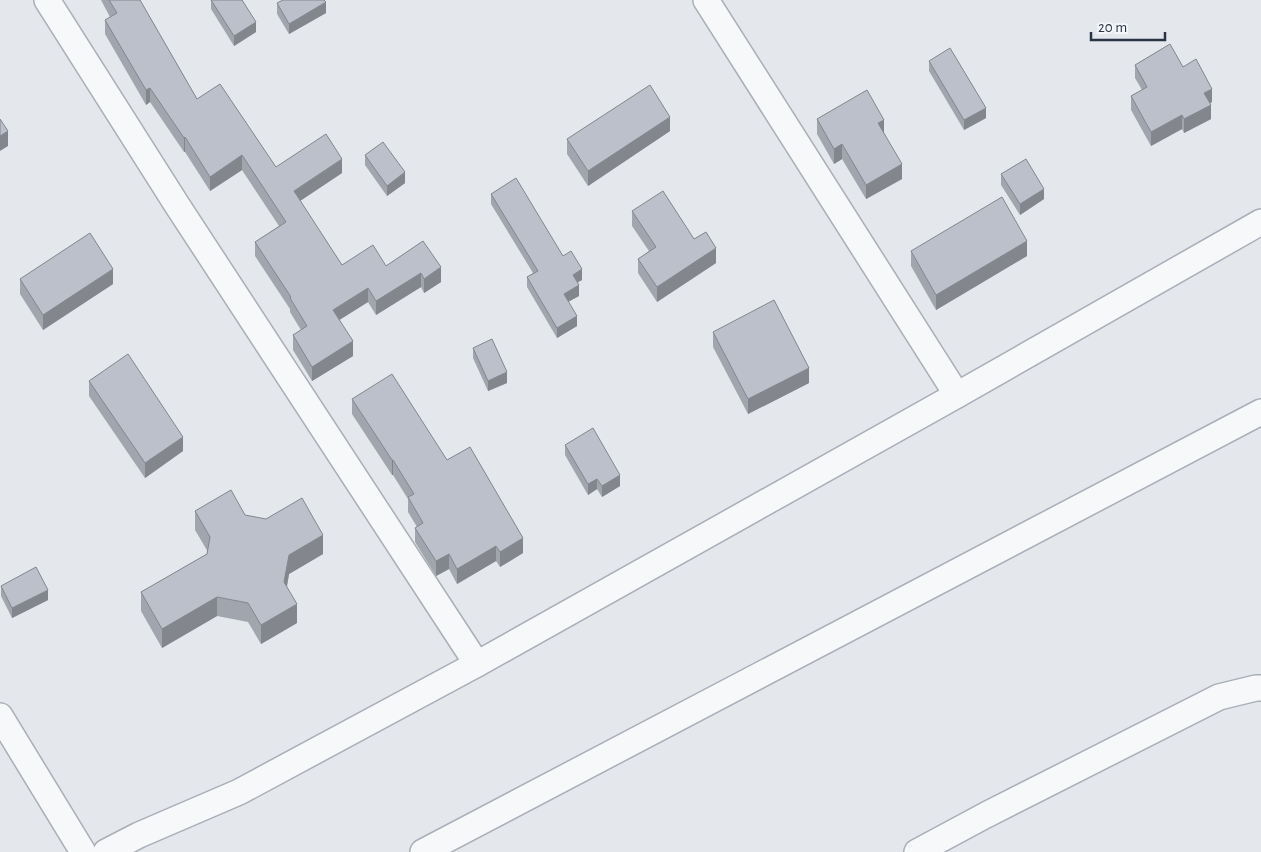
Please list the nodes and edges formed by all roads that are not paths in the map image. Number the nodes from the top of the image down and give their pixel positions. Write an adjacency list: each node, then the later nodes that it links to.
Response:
1 (47, 0): 6 (street)
2 (706, 0): 4 (street)
3 (1261, 222): 4 (street)
4 (957, 395): 6 (street)
5 (1261, 412): 11 (street)
6 (476, 664): 10 (street)
7 (1261, 688): 12 (street)
8 (0, 716): 9 (street)
9 (83, 852)
10 (106, 852)
11 (423, 852)
12 (917, 852)

